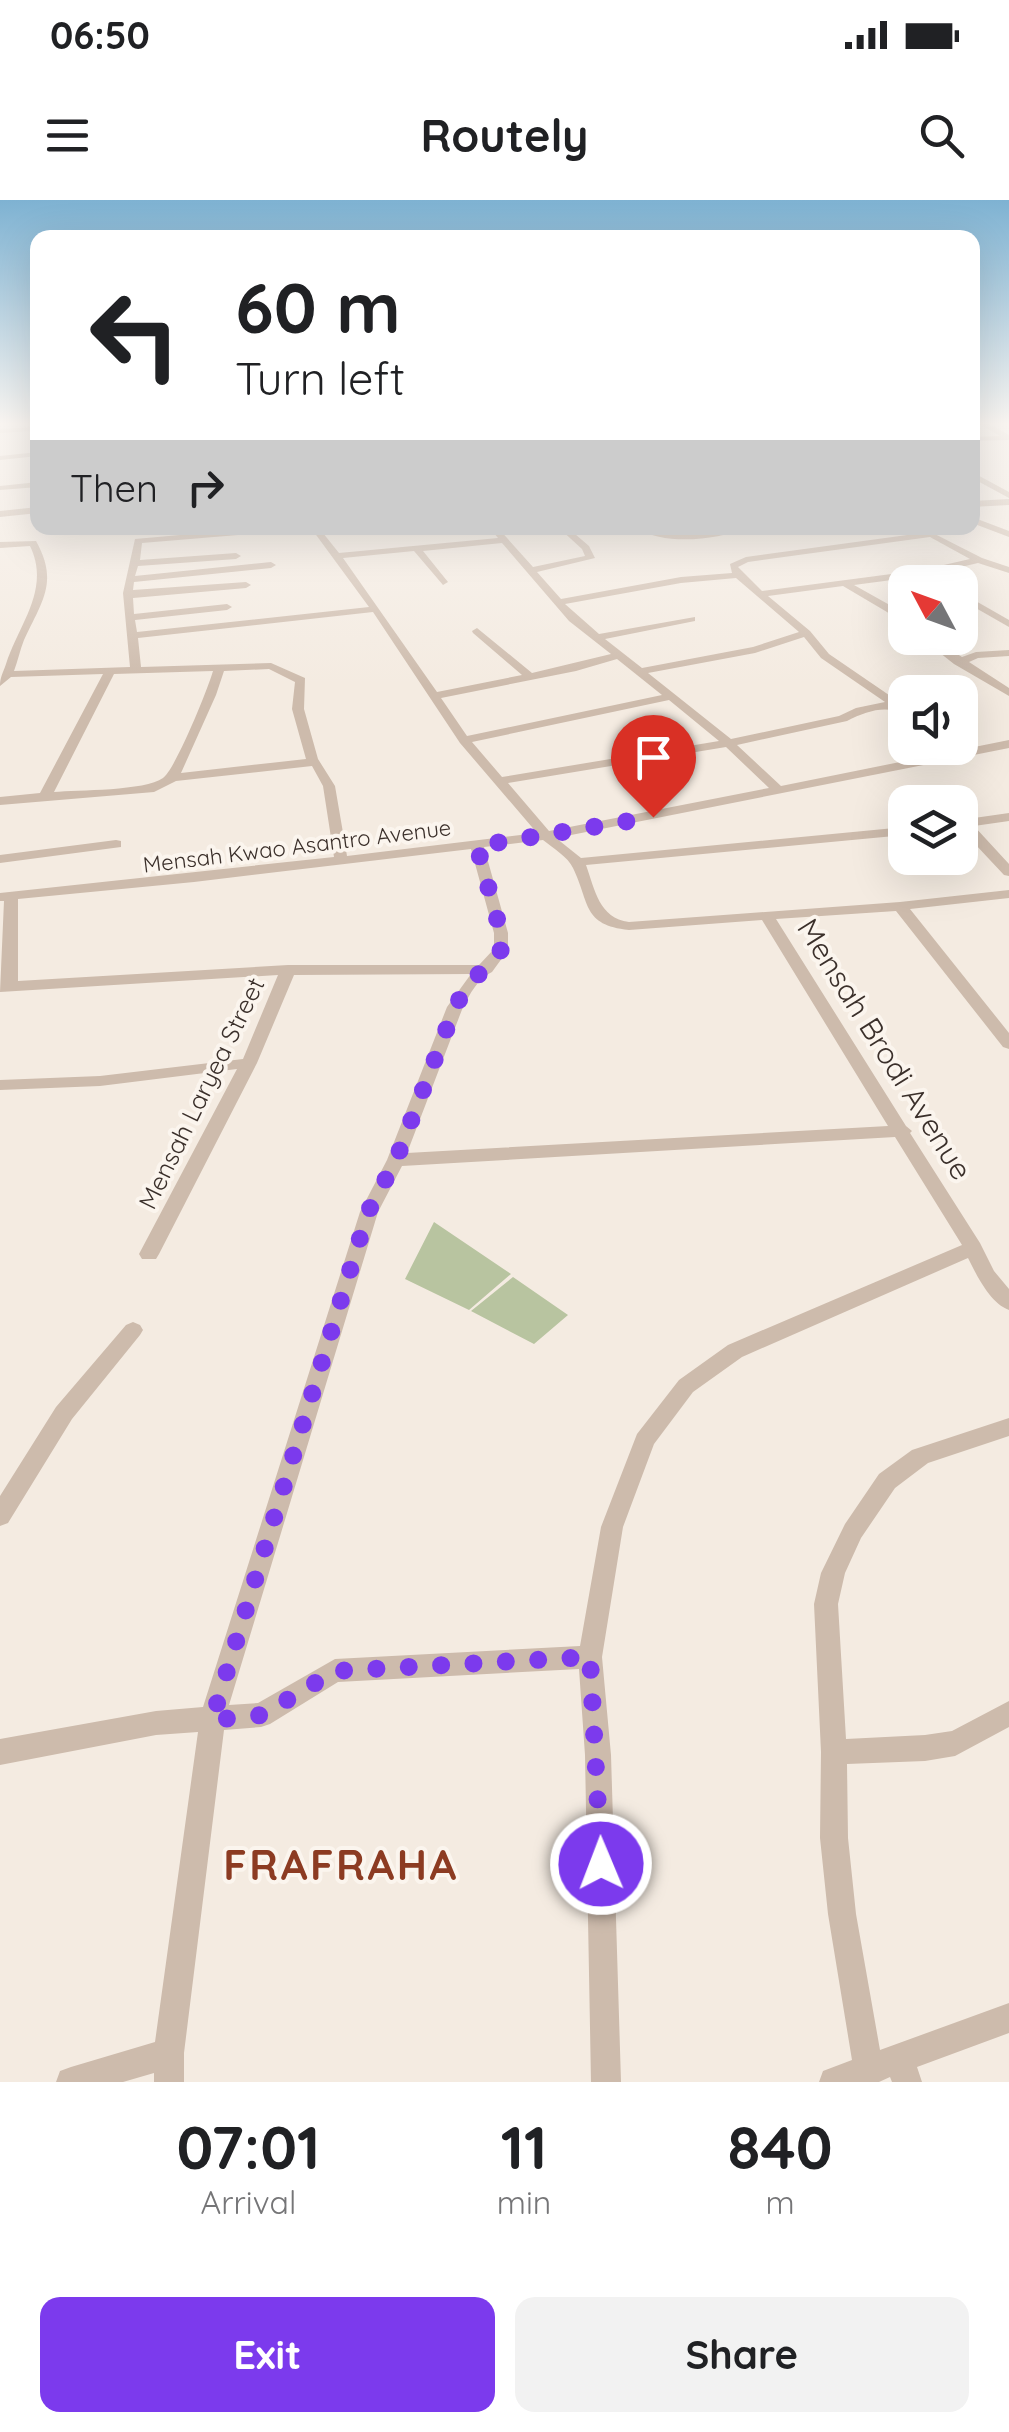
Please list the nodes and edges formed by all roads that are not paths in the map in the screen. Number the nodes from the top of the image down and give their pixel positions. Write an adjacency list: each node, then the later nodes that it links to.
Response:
1 (30, 511): 2 (street)
2 (0, 514)
3 (980, 523): 4 (street)
4 (1009, 534)
5 (186, 535): 19 (street)
6 (320, 535): 17 (street)
7 (500, 535): 12 (street)
8 (572, 535): 22 (street)
9 (653, 535): 14 (street)
10 (923, 535): 24 (street)
11 (932, 535): 18 (street)
12 (505, 540): 15 (street); 22 (street)
13 (0, 545): 46 (street)
14 (660, 547)
15 (416, 548): 17 (street); 27 (street)
16 (236, 556): 19 (street)
17 (336, 556): 37 (street)
18 (979, 560): 21 (street); 23 (street)
19 (136, 563): 26 (street)
20 (271, 565): 26 (street)
21 (957, 565)
22 (532, 570): 32 (street)
23 (1009, 570)
24 (738, 575): 31 (street); 32 (street)
25 (888, 578): 28 (street)
26 (131, 579): 30 (street)
27 (443, 582)
28 (846, 584): 31 (street); 36 (street)
29 (202, 589): 30 (street)
30 (128, 594): 39 (street)
31 (760, 594): 43 (street)
32 (561, 602): 45 (street)
33 (1009, 605): 38 (street)
34 (228, 606): 39 (street)
35 (978, 606): 38 (street)
36 (888, 608)
37 (376, 609): 44 (street); 59 (street)
38 (984, 609): 41 (street)
39 (132, 617): 44 (street)
40 (691, 619): 45 (street)
41 (1009, 624)
42 (477, 631): 56 (street)
43 (806, 633): 54 (street); 61 (street)
44 (134, 635): 53 (street)
45 (596, 638): 50 (street)
46 (17, 642): 47 (street); 57 (street)
47 (0, 644)
48 (1009, 653): 51 (street)
49 (949, 655): 51 (street)
50 (617, 656): 54 (street); 56 (street)
51 (958, 662): 58 (street)
52 (220, 666): 53 (street); 67 (street); 69 (street)
53 (136, 670): 55 (street)
54 (640, 670): 60 (street)
55 (110, 671): 57 (street); 72 (street)
56 (530, 677): 59 (street)
57 (5, 679)
58 (1009, 693)
59 (432, 696): 63 (street)
60 (671, 696): 63 (street); 64 (street)
61 (888, 700)
62 (888, 711): 64 (street)
63 (464, 740): 70 (street)
64 (726, 742): 70 (street); 71 (street)
65 (1009, 744): 66 (street, Mensah Kwao Asantro Avenue)
66 (978, 748)
67 (312, 762): 69 (street); 82 (street)
68 (894, 765): 71 (street, Mensah Kwao Asantro Avenue)
69 (173, 778): 72 (street)
70 (498, 781): 77 (street)
71 (778, 791): 77 (street, Mensah Kwao Asantro Avenue)
72 (45, 796): 73 (street)
73 (0, 801)
74 (1009, 817): 75 (street)
75 (978, 822)
76 (888, 833): 83 (street)
77 (546, 836): 80 (street, Mensah Kwao Asantro Avenue); 83 (street)
78 (978, 840): 84 (street)
79 (116, 844): 81 (street)
80 (477, 846): 82 (street, Mensah Kwao Asantro Avenue); 89 (street)
81 (0, 859)
82 (341, 860): 86 (street, Mensah Kwao Asantro Avenue)
83 (578, 862): 88 (street)
84 (1009, 872)
85 (1009, 894): 87 (street)
86 (5, 897): 91 (street)
87 (900, 906): 88 (street); 92 (street)
88 (766, 917): 95 (street, Mensah Brodi Avenue)
89 (487, 969): 90 (street, Mensah Laryea Street); 96 (street)
90 (288, 970): 91 (street); 93 (street, Mensah Laryea Street)
91 (5, 987)
92 (1009, 1044)
93 (250, 1063): 94 (street); 98 (street, Mensah Laryea Street)
94 (0, 1084)
95 (902, 1131): 96 (street); 97 (street, Mensah Brodi Avenue)
96 (396, 1160): 105 (street)
97 (974, 1248): 99 (street, Mensah Brodi Avenue); 103 (street)
98 (149, 1254)
99 (1009, 1302)
100 (133, 1330): 102 (street)
101 (1009, 1428): 107 (street)
102 (0, 1516)
103 (590, 1657): 105 (street); 113 (street)
104 (1009, 1713): 107 (street)
105 (212, 1720): 106 (street); 109 (street)
106 (0, 1752)
107 (834, 1752): 111 (street)
108 (1009, 2018): 110 (street)
109 (169, 2068): 112 (street)
110 (903, 2071): 111 (street)
111 (868, 2072): 114 (street)
112 (71, 2082)
113 (606, 2082)
114 (834, 2082)

